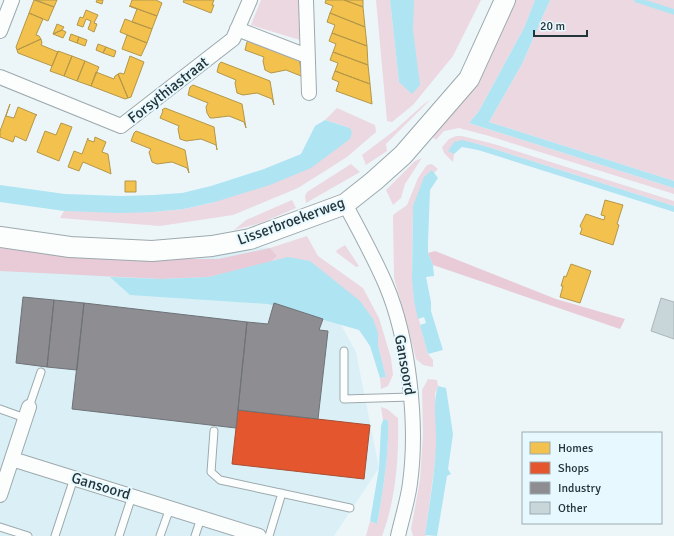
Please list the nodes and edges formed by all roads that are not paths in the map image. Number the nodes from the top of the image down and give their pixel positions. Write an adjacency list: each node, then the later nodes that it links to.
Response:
1 (12, 0): 6 (street)
2 (250, 0): 5 (street, Forsythiastraat)
3 (306, 0): 7 (street)
4 (505, 0): 10 (main road, Lisserbroekerweg)
5 (237, 29): 7 (street); 8 (street, Forsythiastraat)
6 (0, 31)
7 (307, 56): 9 (street)
8 (0, 77)
9 (309, 93)
10 (345, 204): 11 (main road, Lisserbroekerweg); 14 (street, Gansoord)
11 (0, 237)
12 (344, 351): 14 (lane)
13 (41, 372): 16 (lane)
14 (411, 397): 34 (street, Gansoord)
15 (0, 408): 16 (lane)
16 (27, 412): 18 (street)
17 (214, 431): 20 (lane)
18 (12, 458): 19 (street, Gansoord); 21 (street)
19 (74, 478): 22 (street, Gansoord); 29 (lane)
20 (282, 493): 24 (lane); 33 (lane)
21 (0, 495)
22 (132, 496): 23 (street, Gansoord); 30 (lane)
23 (170, 508): 25 (street, Gansoord); 31 (lane)
24 (350, 508)
25 (201, 518): 27 (street, Gansoord); 32 (lane)
26 (0, 527): 28 (lane)
27 (252, 535)
28 (28, 536)
29 (54, 536)
30 (119, 536)
31 (160, 536)
32 (195, 536)
33 (269, 536)
34 (398, 536)

